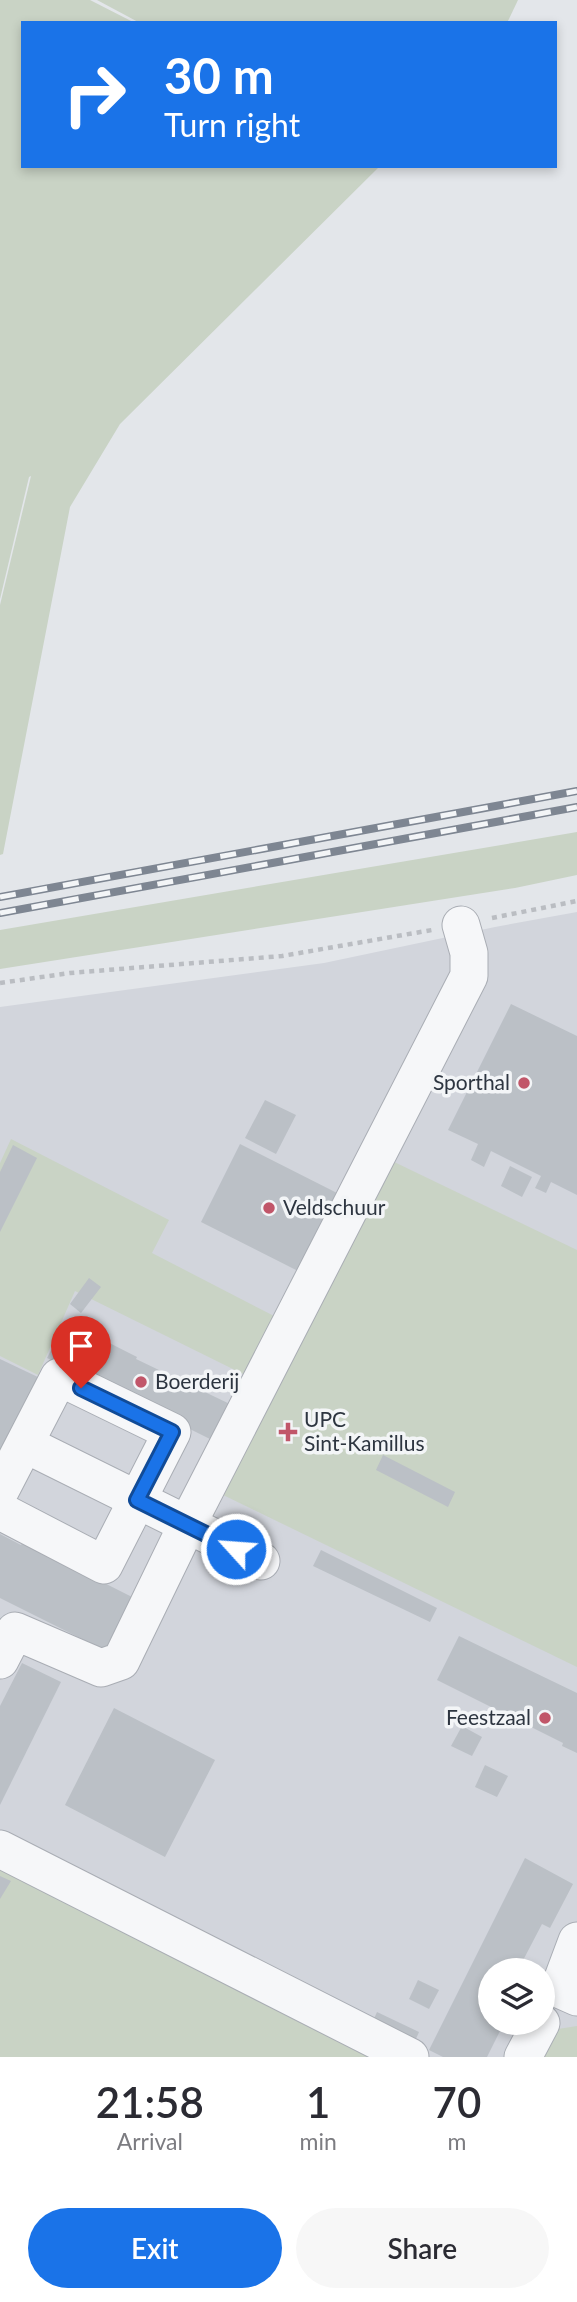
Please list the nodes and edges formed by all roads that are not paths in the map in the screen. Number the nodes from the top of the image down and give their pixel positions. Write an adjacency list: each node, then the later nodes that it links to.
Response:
1 (461, 925): 6 (lane)
2 (25, 1444): 3 (lane); 4 (lane); 4 (lane)
3 (0, 1491)
4 (137, 1500): 5 (lane); 6 (lane)
5 (0, 1511)
6 (187, 1525): 7 (lane); 8 (lane)
7 (261, 1561)
8 (5, 1638)
9 (0, 1849): 13 (lane)
10 (577, 1941): 11 (lane)
11 (555, 2007)
12 (537, 2035): 14 (lane)
13 (410, 2057)
14 (523, 2057)

